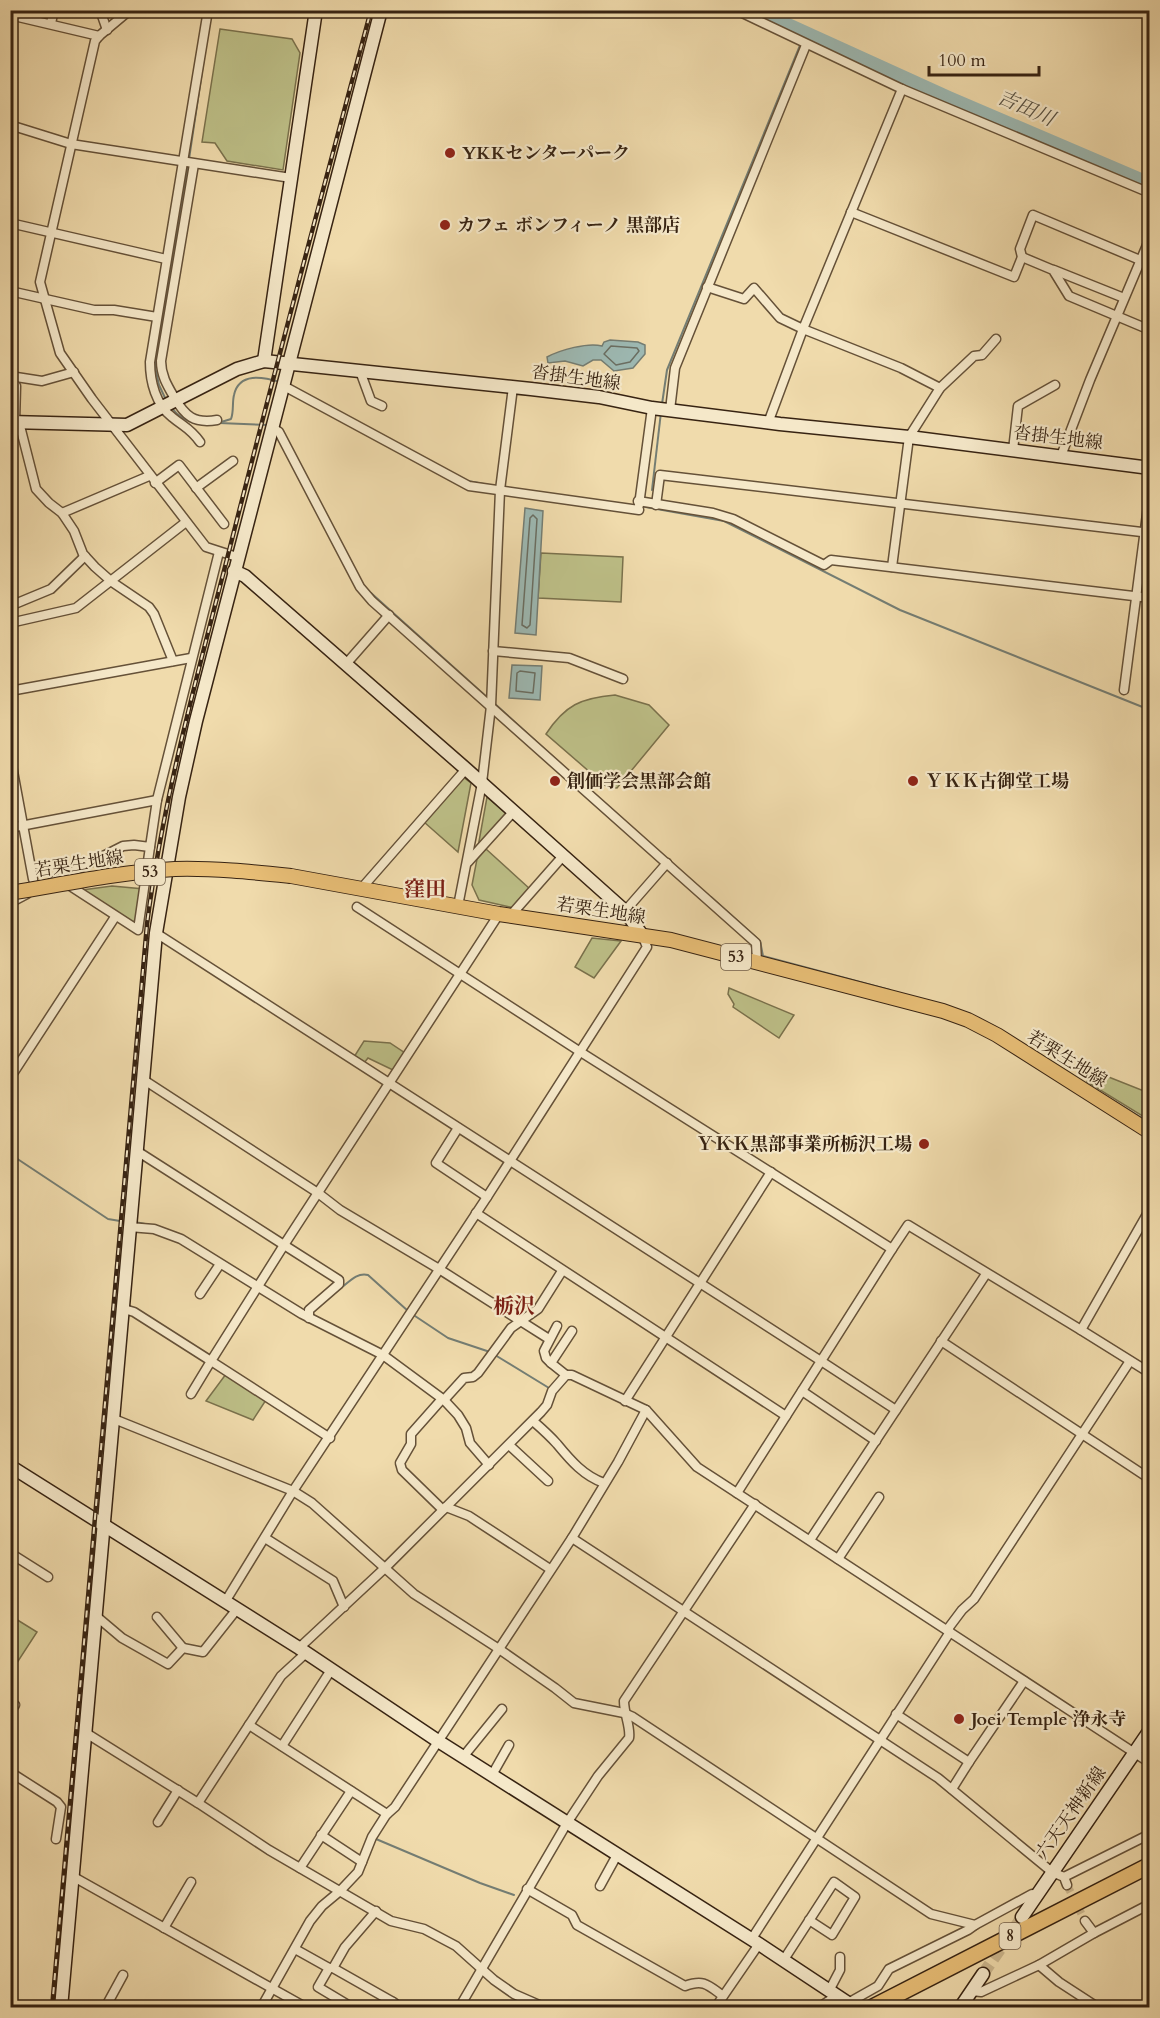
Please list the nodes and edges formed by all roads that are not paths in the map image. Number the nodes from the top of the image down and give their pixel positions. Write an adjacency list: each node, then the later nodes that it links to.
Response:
1 (54, 10): 9 (street)
2 (100, 10): 10 (street)
3 (130, 10): 10 (street)
4 (207, 10): 16 (street)
5 (316, 10): 18 (street)
6 (381, 10): 38 (street)
7 (736, 10): 12 (street)
8 (10, 15): 9 (street)
9 (51, 23): 11 (street)
10 (107, 30): 11 (street)
11 (99, 36): 15 (street)
12 (806, 45): 13 (street); 28 (street)
13 (902, 89): 19 (street); 20 (street)
14 (10, 125): 15 (street)
15 (71, 144): 16 (street); 22 (street)
16 (182, 162): 17 (street); 25 (street)
17 (194, 164): 18 (street); 46 (street)
18 (291, 178): 37 (street)
19 (1149, 193)
20 (852, 212): 24 (street); 34 (street)
21 (10, 223): 22 (street)
22 (51, 232): 25 (street); 31 (street)
23 (1149, 238): 26 (street)
24 (1023, 257): 26 (street); 27 (street)
25 (166, 260): 33 (street)
26 (1140, 260): 30 (street)
27 (1053, 270): 30 (street); 32 (street)
28 (707, 287): 34 (street); 49 (street)
29 (10, 291): 31 (street)
30 (1124, 298): 32 (street)
31 (46, 299): 33 (street); 40 (street)
32 (1116, 316): 35 (street); 58 (street)
33 (157, 317): 46 (street)
34 (803, 329): 45 (street); 52 (street)
35 (1149, 330)
36 (996, 339): 45 (street)
37 (264, 361): 38 (street, 沓掛生地線); 46 (street, 沓掛生地線)
38 (289, 364): 39 (street, 沓掛生地線); 42 (street)
39 (360, 371): 44 (street, 沓掛生地線); 47 (street)
40 (74, 372): 41 (street); 53 (street)
41 (10, 377): 51 (street)
42 (282, 385): 54 (street); 64 (street)
43 (1054, 386): 57 (street)
44 (513, 387): 48 (street, 沓掛生地線); 64 (street)
45 (940, 388): 55 (street)
46 (170, 404): 50 (street); 53 (street, 沓掛生地線); 56 (street)
47 (382, 406)
48 (652, 408): 49 (street, 沓掛生地線); 68 (street)
49 (670, 410): 52 (street, 沓掛生地線)
50 (217, 420)
51 (15, 422): 53 (street, 沓掛生地線); 69 (street)
52 (768, 423): 55 (street, 沓掛生地線)
53 (111, 426): 61 (street)
54 (271, 427): 75 (street); 82 (street)
55 (909, 437): 57 (street, 沓掛生地線); 66 (street)
56 (200, 442)
57 (1013, 450): 58 (street, 沓掛生地線)
58 (1061, 456): 60 (street, 沓掛生地線)
59 (232, 461): 63 (street)
60 (1149, 468)
61 (149, 476): 62 (street); 69 (street)
62 (155, 483): 63 (street); 70 (street)
63 (196, 488): 71 (street)
64 (500, 490): 68 (street); 84 (street)
65 (1149, 490): 72 (street)
66 (900, 502): 67 (street); 72 (street); 76 (street)
67 (657, 505): 68 (street); 76 (street)
68 (639, 508)
69 (62, 513): 74 (street)
70 (186, 522): 73 (street); 78 (street)
71 (224, 524)
72 (1147, 532): 79 (street)
73 (219, 552): 75 (street); 85 (street)
74 (85, 556): 78 (street); 81 (street)
75 (237, 557): 77 (street)
76 (892, 567): 79 (street)
77 (234, 572): 87 (street); 113 (street)
78 (112, 582): 83 (street); 86 (street)
79 (1137, 596): 80 (street); 89 (street)
80 (1149, 598)
81 (10, 606)
82 (389, 615): 87 (street); 91 (street)
83 (10, 623)
84 (494, 651): 88 (street); 91 (street)
85 (191, 658): 86 (street); 95 (street)
86 (173, 661): 90 (street)
87 (346, 664): 93 (street)
88 (623, 679)
89 (1124, 690)
90 (10, 691)
91 (491, 706): 94 (street); 102 (street)
92 (10, 754): 97 (street)
93 (466, 769): 94 (street); 105 (street)
94 (482, 783): 96 (street); 101 (street)
95 (157, 800): 97 (street); 99 (street)
96 (514, 812): 100 (street); 101 (street)
97 (23, 825): 98 (street); 103 (street)
98 (10, 828)
99 (150, 847): 104 (street); 112 (street)
100 (563, 856): 110 (street); 111 (street)
101 (468, 862): 108 (street)
102 (667, 863): 110 (street); 115 (street)
103 (33, 879)
104 (59, 879): 107 (street); 112 (street)
105 (360, 890): 106 (main road, 若栗生地線 / 53, bridge); 108 (main road, 若栗生地線 / 53)
106 (10, 893)
107 (10, 903)
108 (458, 906): 111 (main road, 若栗生地線 / 53)
109 (357, 907): 116 (street)
110 (625, 911): 114 (street)
111 (505, 915): 114 (main road, 若栗生地線 / 53); 116 (street)
112 (115, 917): 118 (street)
113 (156, 933): 119 (street); 120 (street)
114 (642, 935): 115 (main road, 若栗生地線 / 53); 117 (street)
115 (757, 962): 122 (main road, 若栗生地線 / 53)
116 (460, 975): 117 (street); 120 (street)
117 (579, 1052): 124 (street); 125 (street)
118 (10, 1078)
119 (144, 1080): 123 (street); 126 (street)
120 (388, 1083): 121 (street); 126 (street)
121 (458, 1128): 124 (street); 127 (street)
122 (1149, 1132)
123 (136, 1151): 130 (street); 131 (street)
124 (508, 1161): 127 (street); 137 (street)
125 (771, 1172): 132 (street); 137 (street)
126 (318, 1193): 131 (street); 134 (street)
127 (487, 1197): 129 (street)
128 (1149, 1211): 145 (street)
129 (476, 1213): 134 (street); 135 (street)
130 (129, 1227): 133 (street); 140 (street)
131 (284, 1245): 138 (street); 141 (street)
132 (892, 1249): 136 (street); 151 (street)
133 (220, 1264): 138 (street); 139 (street)
134 (439, 1269): 142 (street); 149 (street)
135 (562, 1271): 142 (street); 146 (street)
136 (986, 1274): 145 (street); 148 (street)
137 (701, 1283): 146 (street); 151 (street)
138 (258, 1287): 141 (street); 150 (street)
139 (200, 1294)
140 (124, 1309): 150 (street); 163 (street)
141 (309, 1318): 149 (street)
142 (520, 1321): 147 (street); 158 (street)
143 (557, 1326): 147 (street)
144 (572, 1330): 153 (street)
145 (1081, 1330): 152 (street)
146 (666, 1338): 159 (street); 162 (street)
147 (549, 1340): 153 (street)
148 (941, 1341): 161 (street); 165 (street)
149 (383, 1355): 158 (street); 166 (street)
150 (211, 1361): 157 (street); 166 (street)
151 (821, 1361): 156 (street); 161 (street)
152 (1130, 1361): 154 (street); 165 (street)
153 (551, 1363): 155 (street)
154 (1149, 1372)
155 (566, 1375): 159 (street); 164 (street)
156 (802, 1391): 162 (street); 167 (street)
157 (191, 1394)
158 (443, 1399): 169 (street); 178 (street)
159 (625, 1401): 160 (street)
160 (646, 1410): 173 (street); 175 (street)
161 (896, 1410): 167 (street)
162 (786, 1416): 175 (street)
163 (114, 1419): 174 (street); 179 (street)
164 (532, 1421): 168 (street); 173 (street)
165 (1081, 1435): 171 (street); 194 (street)
166 (330, 1438): 174 (street)
167 (876, 1441): 182 (street)
168 (509, 1445): 169 (street); 172 (street)
169 (489, 1465): 178 (street)
170 (10, 1466): 179 (street)
171 (1149, 1479)
172 (548, 1481)
173 (604, 1484): 181 (street)
174 (293, 1491): 180 (street); 185 (street)
175 (737, 1493): 177 (street)
176 (879, 1497): 184 (street)
177 (755, 1504): 182 (street); 191 (street)
178 (445, 1508): 185 (street); 186 (street)
179 (104, 1526): 188 (street); 192 (street)
180 (265, 1538): 188 (street); 189 (street)
181 (572, 1538): 186 (street); 191 (street)
182 (810, 1540): 184 (street)
183 (10, 1553): 187 (street)
184 (838, 1559): 194 (street)
185 (386, 1567): 189 (street); 196 (street)
186 (550, 1569): 196 (street)
187 (48, 1577)
188 (225, 1602): 190 (street)
189 (344, 1607): 197 (street)
190 (237, 1610): 195 (street); 197 (street)
191 (685, 1611): 201 (street); 206 (street)
192 (96, 1616): 195 (street); 205 (street)
193 (157, 1617): 195 (street)
194 (948, 1631): 199 (street); 202 (street)
195 (183, 1648)
196 (499, 1649): 201 (street); 207 (street)
197 (303, 1651): 198 (street); 203 (street)
198 (331, 1670): 207 (street); 209 (street)
199 (1024, 1681): 210 (street); 212 (street)
200 (502, 1709): 211 (street)
201 (624, 1713): 222 (street); 225 (street)
202 (896, 1714): 206 (street); 212 (street)
203 (249, 1725): 209 (street); 219 (street)
204 (1149, 1730): 210 (street, 六天天神新線)
205 (86, 1733): 217 (street); 232 (street)
206 (880, 1739): 216 (street); 225 (street)
207 (438, 1741): 211 (street); 220 (street)
208 (509, 1745): 215 (street)
209 (282, 1746): 218 (street)
210 (1134, 1753): 213 (street); 231 (street, 六天天神新線)
211 (463, 1757): 215 (street)
212 (969, 1762): 216 (street)
213 (1149, 1763)
214 (10, 1772): 226 (street)
215 (492, 1775): 222 (street)
216 (952, 1789): 231 (street)
217 (178, 1790): 219 (street); 221 (street)
218 (351, 1791): 220 (street); 224 (street)
219 (198, 1803): 230 (street)
220 (387, 1814): 228 (street)
221 (158, 1822)
222 (567, 1823): 227 (street); 235 (street)
223 (1149, 1834): 231 (street)
224 (321, 1835): 228 (street); 230 (street)
225 (815, 1837): 243 (street); 246 (street)
226 (56, 1839)
227 (617, 1855): 234 (street); 246 (street)
228 (362, 1862): 236 (street)
229 (1149, 1864): 271 (highway, 8)
230 (300, 1868): 236 (street)
231 (1052, 1872): 237 (street, 六天天神新線)
232 (72, 1876): 244 (street); 261 (street)
233 (191, 1882): 244 (street)
234 (600, 1886)
235 (527, 1889): 252 (street); 258 (street)
236 (340, 1892): 239 (street); 247 (street)
237 (1037, 1896): 240 (street, 六天天神新線); 243 (street)
238 (1149, 1904): 245 (street)
239 (376, 1911): 251 (street); 252 (street)
240 (1022, 1917)
241 (809, 1920): 241 (street); 249 (street)
242 (1085, 1921): 245 (street)
243 (975, 1925): 259 (street)
244 (164, 1928): 255 (street)
245 (1094, 1933): 250 (street)
246 (755, 1942): 249 (street); 258 (street)
247 (295, 1949): 251 (street); 255 (street)
248 (840, 1958): 257 (street)
249 (783, 1960): 257 (street)
250 (1039, 1965): 256 (street); 273 (street)
251 (331, 1968): 260 (street); 265 (street)
252 (481, 1968): 267 (street); 268 (street)
253 (983, 1974): 256 (street)
254 (123, 1975): 262 (street)
255 (272, 1988): 263 (street); 264 (street)
256 (971, 1991): 272 (street)
257 (833, 1994): 259 (street); 270 (street)
258 (723, 1996): 269 (street)
259 (848, 2003)
260 (391, 2005): 266 (street)
261 (66, 2006)
262 (105, 2007)
263 (261, 2007)
264 (307, 2007)
265 (353, 2007)
266 (402, 2007)
267 (459, 2007)
268 (546, 2007)
269 (715, 2007)
270 (818, 2007)
271 (871, 2007)
272 (960, 2007)
273 (1099, 2007)

